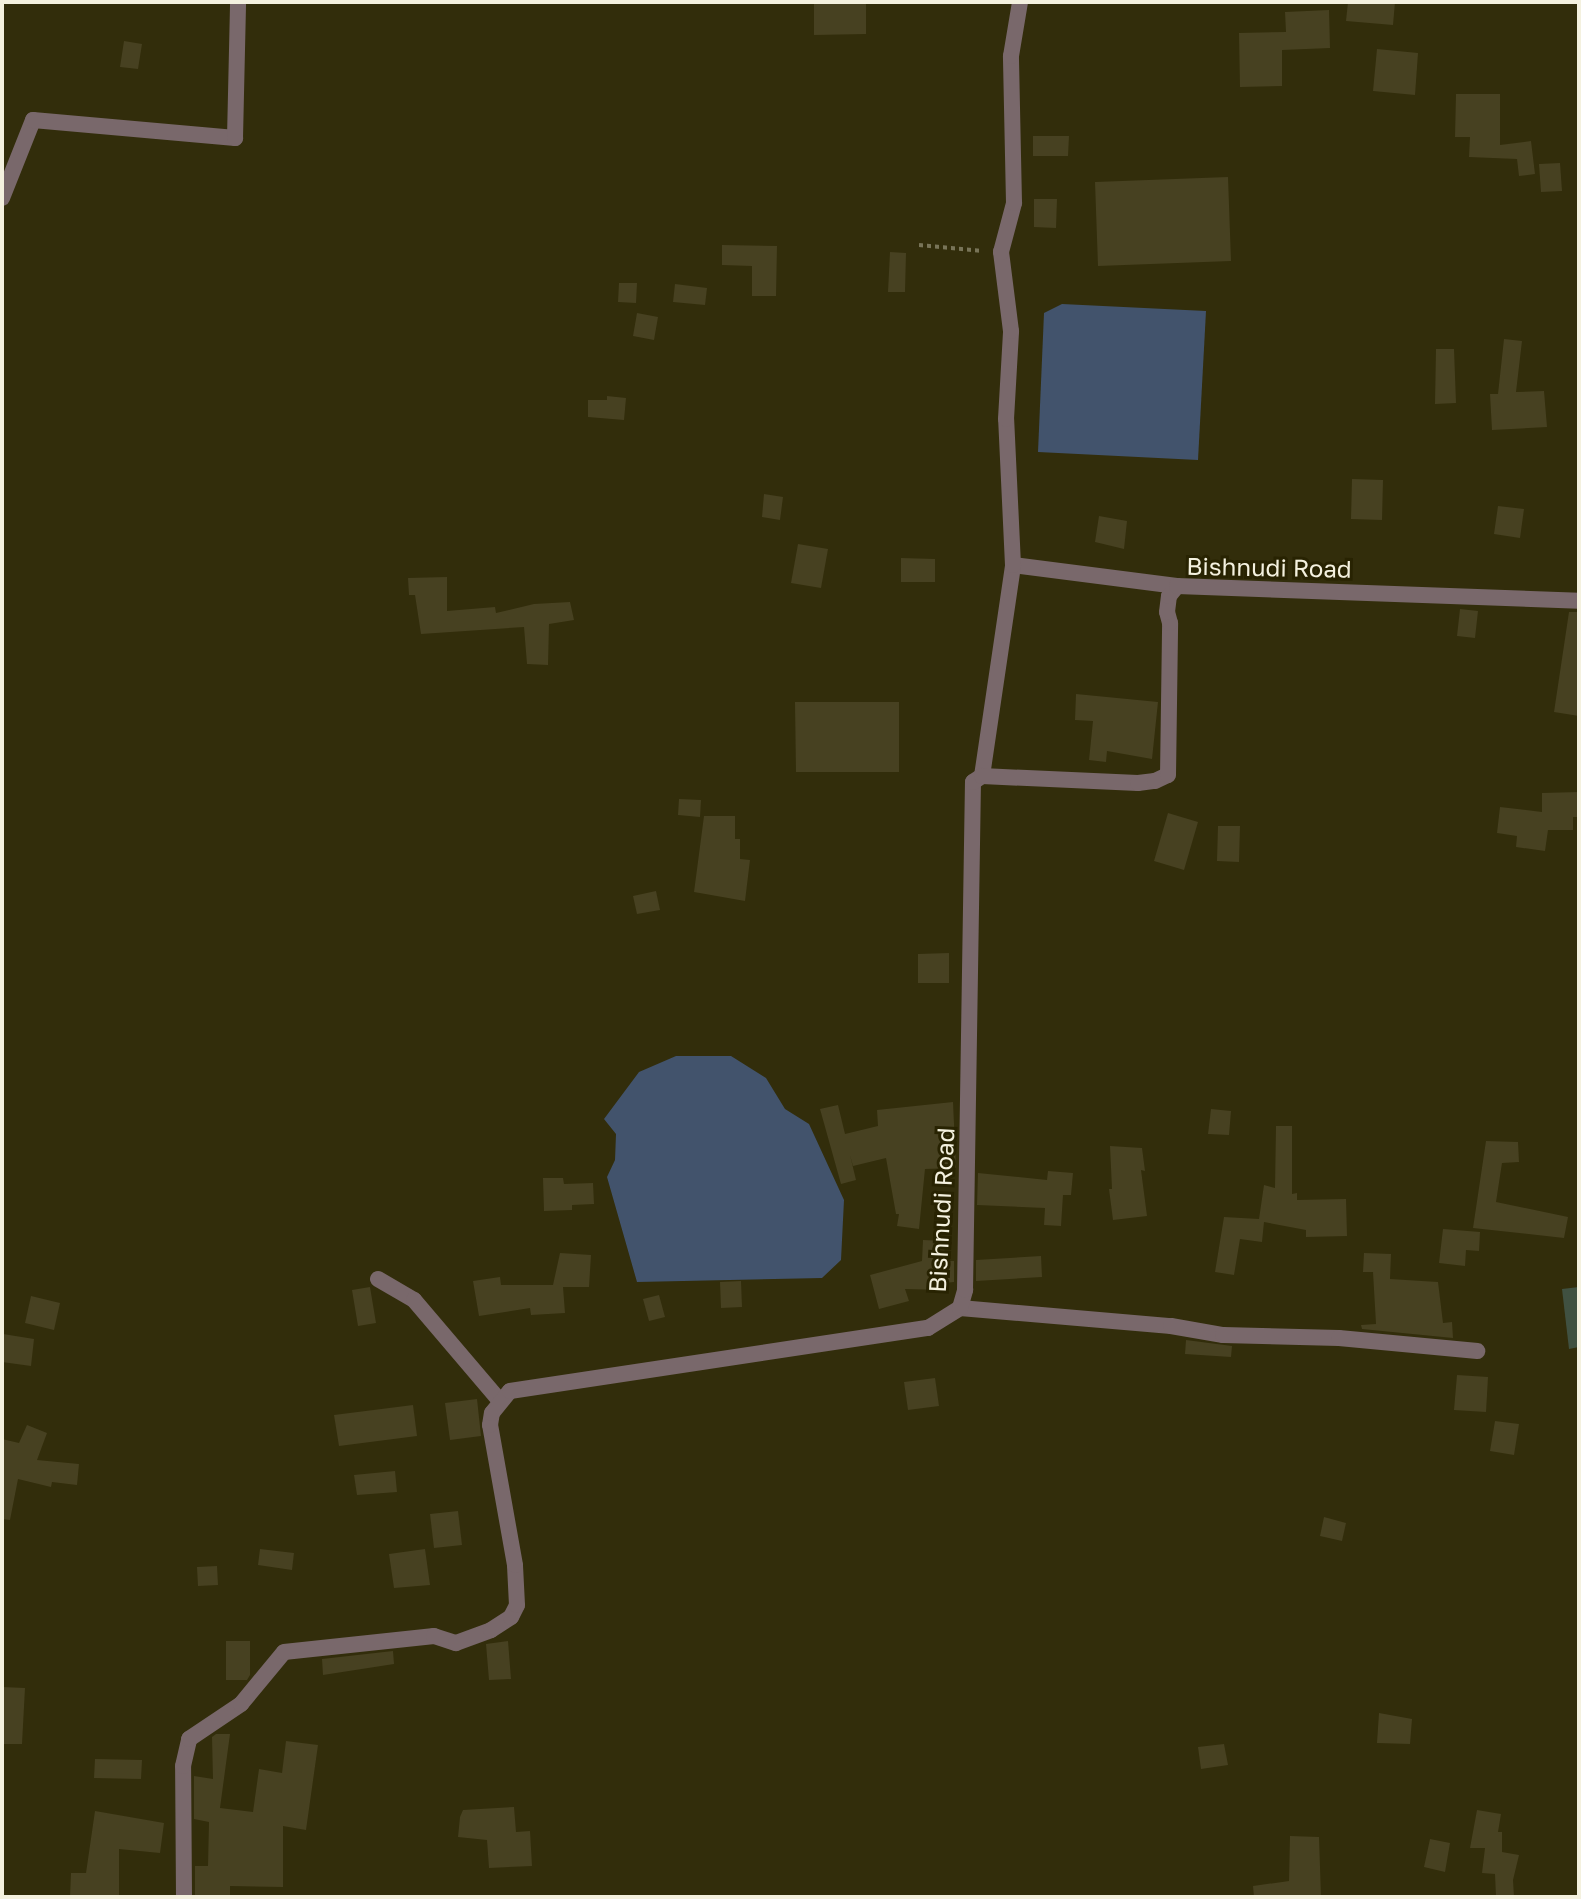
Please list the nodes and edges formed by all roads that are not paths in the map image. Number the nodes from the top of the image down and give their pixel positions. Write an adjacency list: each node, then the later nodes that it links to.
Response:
1 (238, 2): 3 (street)
2 (1020, 2): 4 (street)
3 (2, 198)
4 (1013, 565): 5 (street); 7 (street)
5 (1177, 586): 6 (street, Bishnudi Road); 7 (street, Bishnudi Road)
6 (1579, 601)
7 (982, 776): 9 (street, Bishnudi Road)
8 (378, 1279): 11 (street)
9 (960, 1308): 10 (street); 11 (street, Bishnudi Road)
10 (1477, 1351)
11 (499, 1400): 12 (street)
12 (184, 1897)

